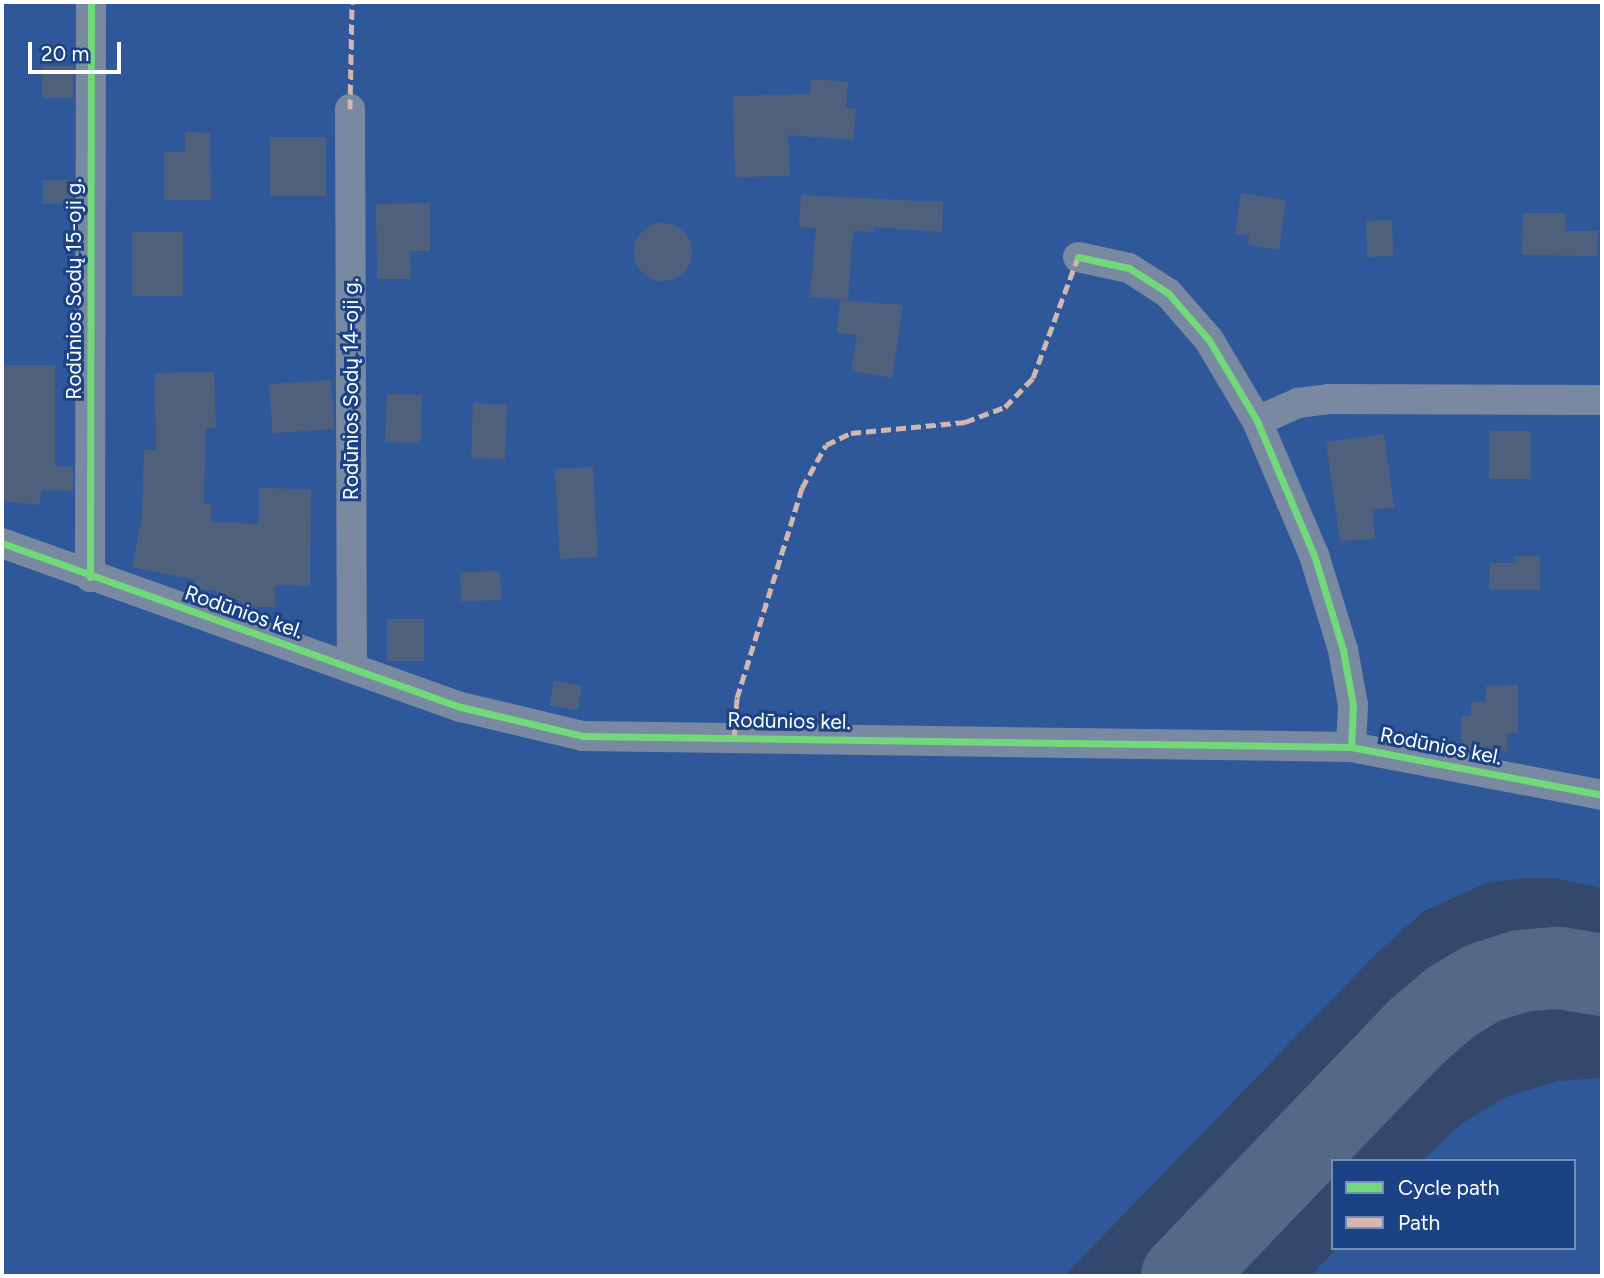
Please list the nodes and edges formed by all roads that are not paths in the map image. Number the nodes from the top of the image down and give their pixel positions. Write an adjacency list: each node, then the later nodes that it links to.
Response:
1 (91, 2): 7 (street, Rodūnios Sodų 15-oji g.)
2 (349, 109): 8 (street, Rodūnios Sodų 14-oji g.)
3 (1078, 257): 5 (street)
4 (1602, 400): 5 (street)
5 (1258, 421): 9 (street)
6 (2, 543): 7 (street, Rodūnios kel.)
7 (90, 577): 8 (street, Rodūnios kel.)
8 (352, 668): 9 (street, Rodūnios kel.)
9 (1351, 747): 10 (street, Rodūnios kel.)
10 (1602, 794)

